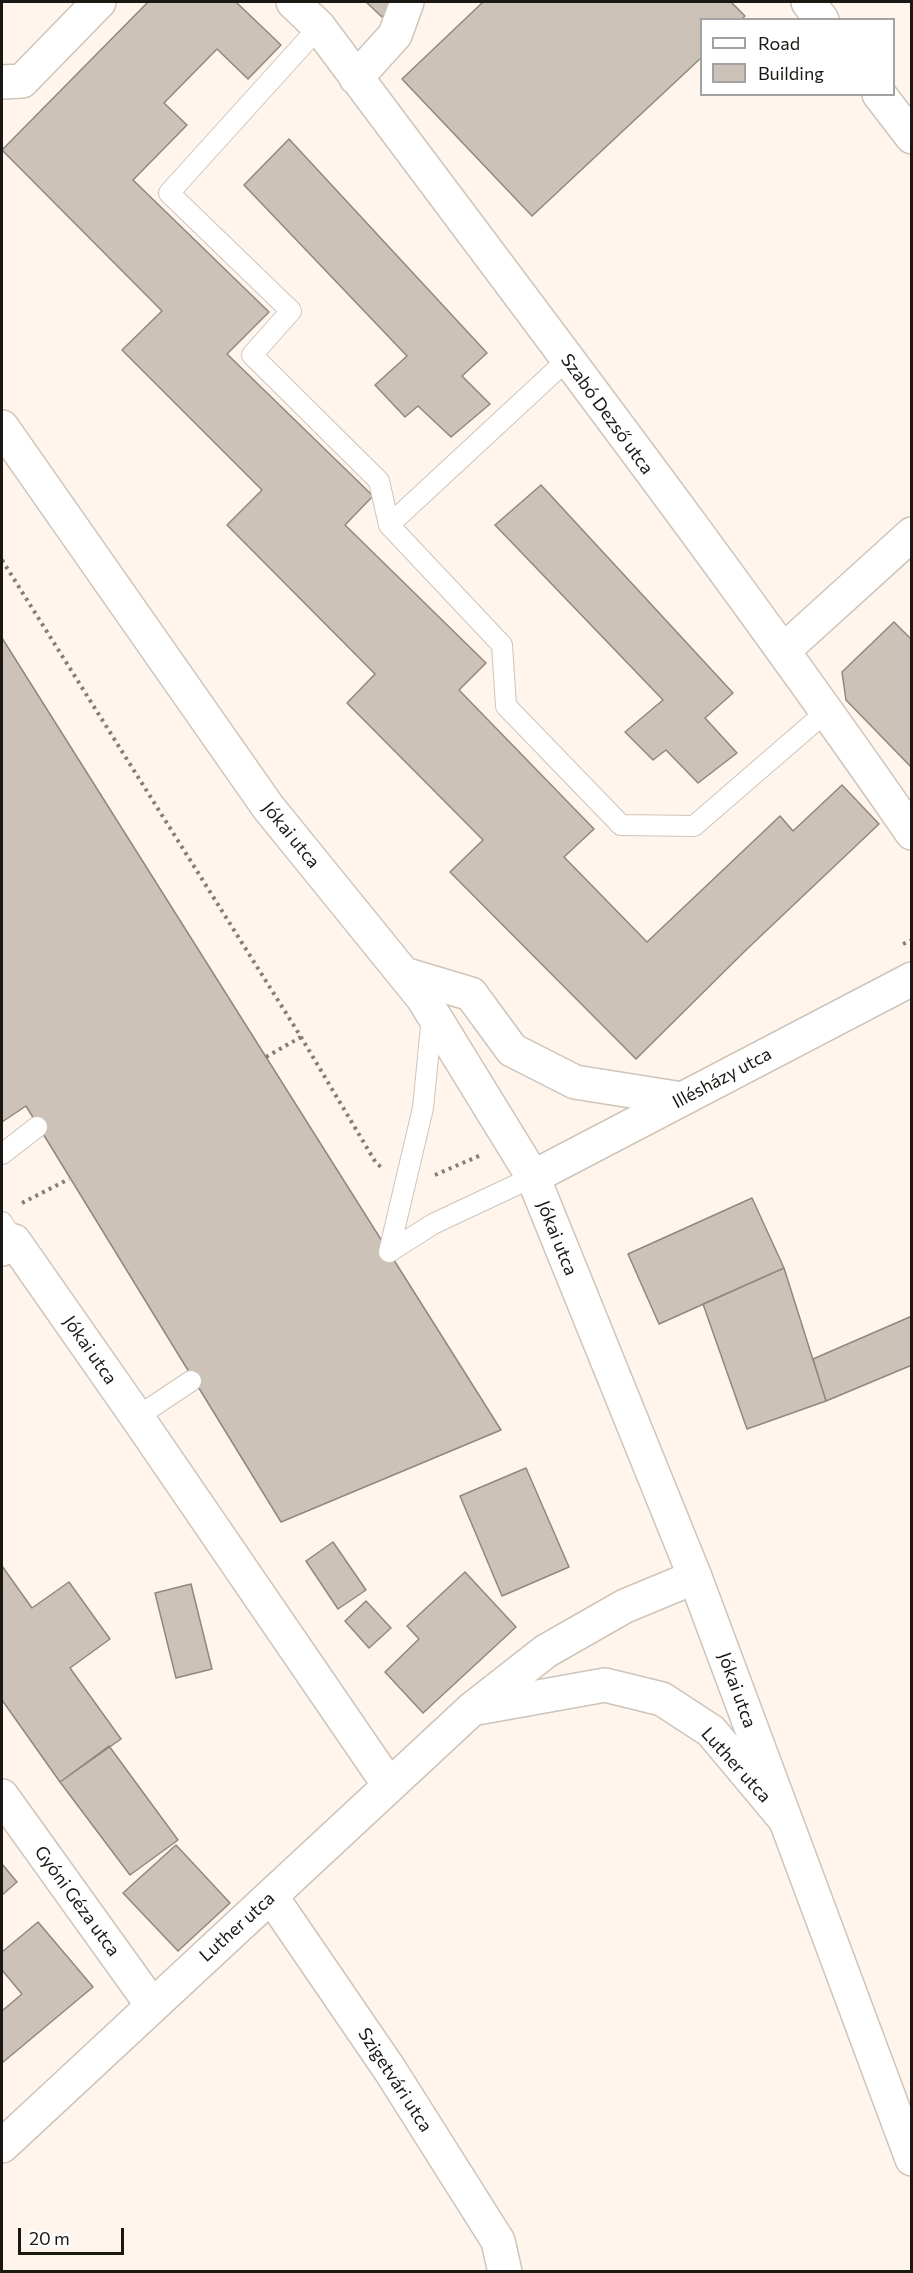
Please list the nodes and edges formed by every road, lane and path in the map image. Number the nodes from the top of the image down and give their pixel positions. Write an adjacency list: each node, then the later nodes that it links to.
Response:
1 (99, 2): 8 (street)
2 (293, 2): 6 (street, Szabó Dezső utca)
3 (407, 2): 7 (street)
4 (808, 2): 5 (street)
5 (820, 18)
6 (318, 27): 7 (street, Szabó Dezső utca); 13 (lane)
7 (356, 78): 11 (street, Szabó Dezső utca)
8 (2, 82)
9 (881, 96): 10 (street)
10 (912, 137)
11 (567, 360): 13 (lane); 16 (street, Szabó Dezső utca)
12 (2, 427): 19 (street, Jókai utca)
13 (389, 525): 17 (lane)
14 (912, 534): 16 (street)
15 (2, 560): 22 (path)
16 (783, 651): 17 (street, Szabó Dezső utca)
17 (827, 711): 18 (street, Szabó Dezső utca)
18 (912, 833)
19 (404, 974): 21 (street, Jókai utca); 24 (street)
20 (912, 979): 24 (street, Illésházy utca)
21 (432, 1013): 27 (street, Jókai utca); 29 (lane)
22 (301, 1037): 23 (path); 29 (path)
23 (266, 1058)
24 (682, 1099): 27 (street, Illésházy utca)
25 (37, 1127): 26 (lane)
26 (2, 1154)
27 (533, 1177): 29 (lane); 34 (street, Jókai utca)
28 (69, 1179): 30 (path)
29 (406, 1187)
30 (21, 1203)
31 (6, 1238): 33 (street, Jókai utca)
32 (191, 1381): 33 (lane)
33 (137, 1417): 36 (street, Jókai utca)
34 (695, 1577): 35 (street, Luther utca); 38 (street, Jókai utca)
35 (472, 1709): 36 (street, Luther utca); 38 (street, Luther utca)
36 (389, 1785): 39 (street, Luther utca)
37 (2, 1796): 40 (street, Gyóni Géza utca)
38 (787, 1822): 42 (street, Jókai utca)
39 (272, 1896): 40 (street, Luther utca); 43 (street, Szigetvári utca)
40 (152, 2005): 41 (street, Luther utca)
41 (2, 2146)
42 (912, 2159)
43 (505, 2271)

